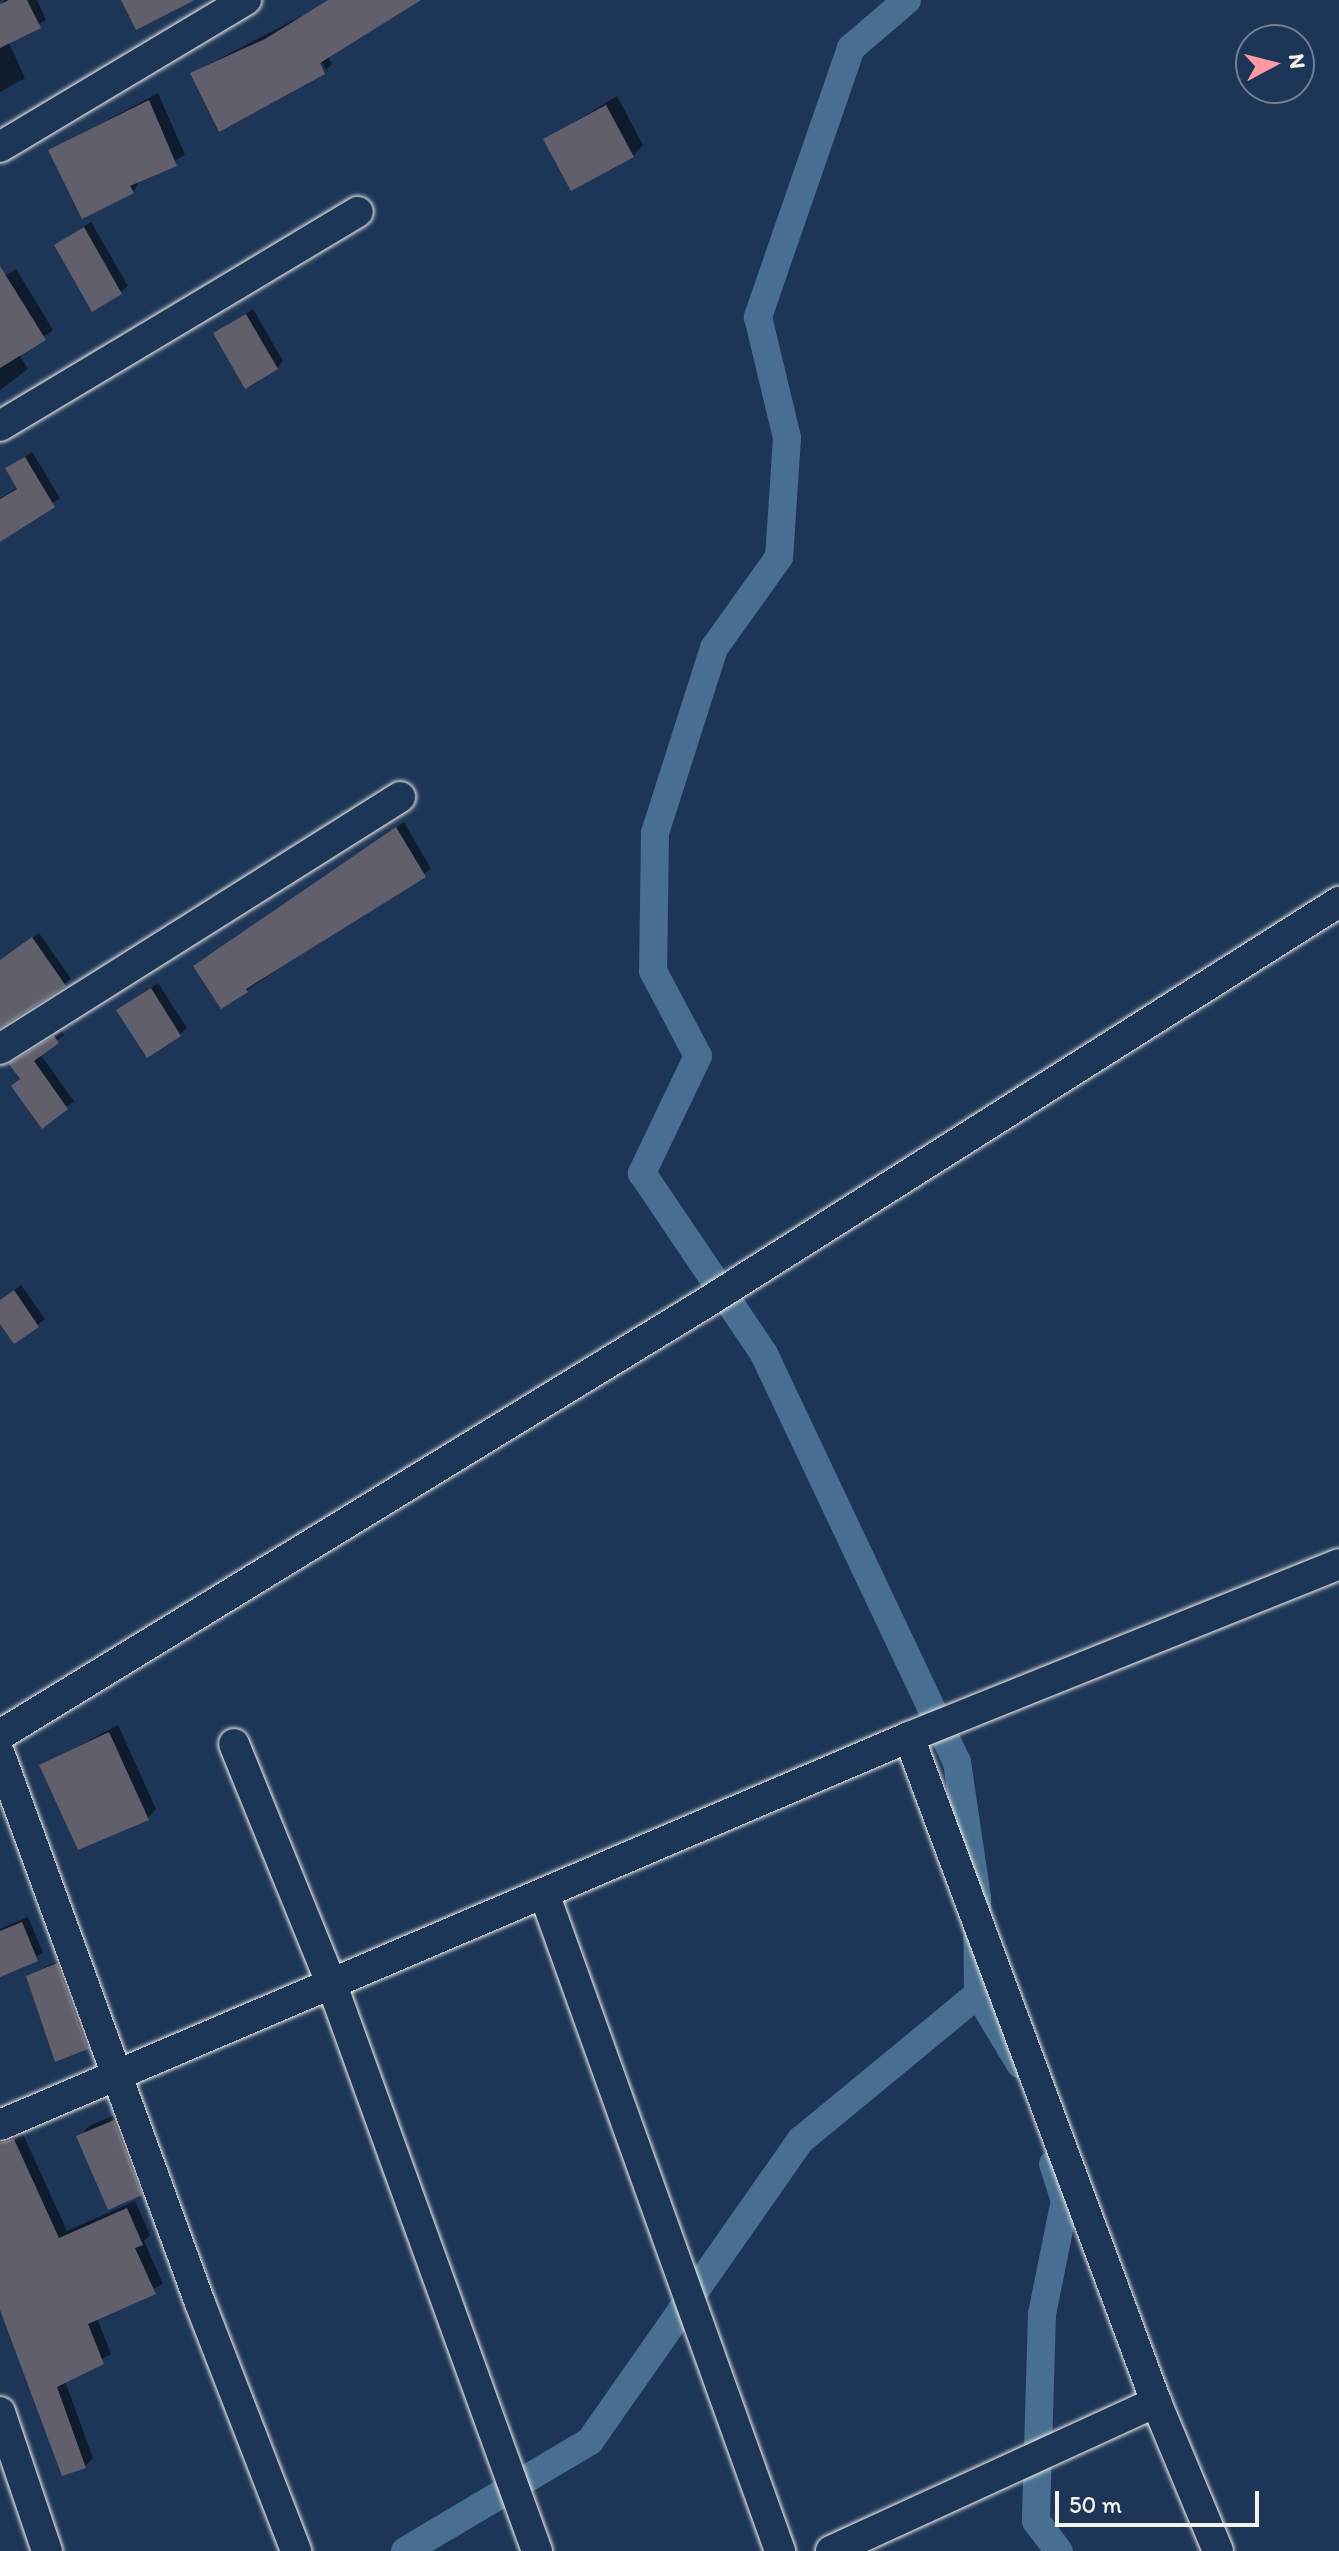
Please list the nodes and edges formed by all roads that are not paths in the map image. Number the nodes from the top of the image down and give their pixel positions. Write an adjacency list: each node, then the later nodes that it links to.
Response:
1 (246, 0): 2 (street)
2 (0, 147)
3 (358, 212): 4 (street)
4 (0, 426)
5 (400, 797): 7 (street)
6 (1339, 902): 9 (street)
7 (0, 1049)
8 (1339, 1564): 10 (street)
9 (0, 1735)
10 (909, 1737): 13 (street); 17 (street)
11 (234, 1744): 14 (street)
12 (0, 1755): 15 (street)
13 (545, 1896): 14 (street); 22 (street)
14 (332, 1985): 15 (street); 21 (street)
15 (120, 2076): 16 (street); 20 (street)
16 (0, 2125)
17 (1156, 2402): 23 (street); 24 (street)
18 (0, 2412): 19 (street)
19 (47, 2551)
20 (296, 2551)
21 (537, 2551)
22 (780, 2551)
23 (831, 2551)
24 (1218, 2551)

